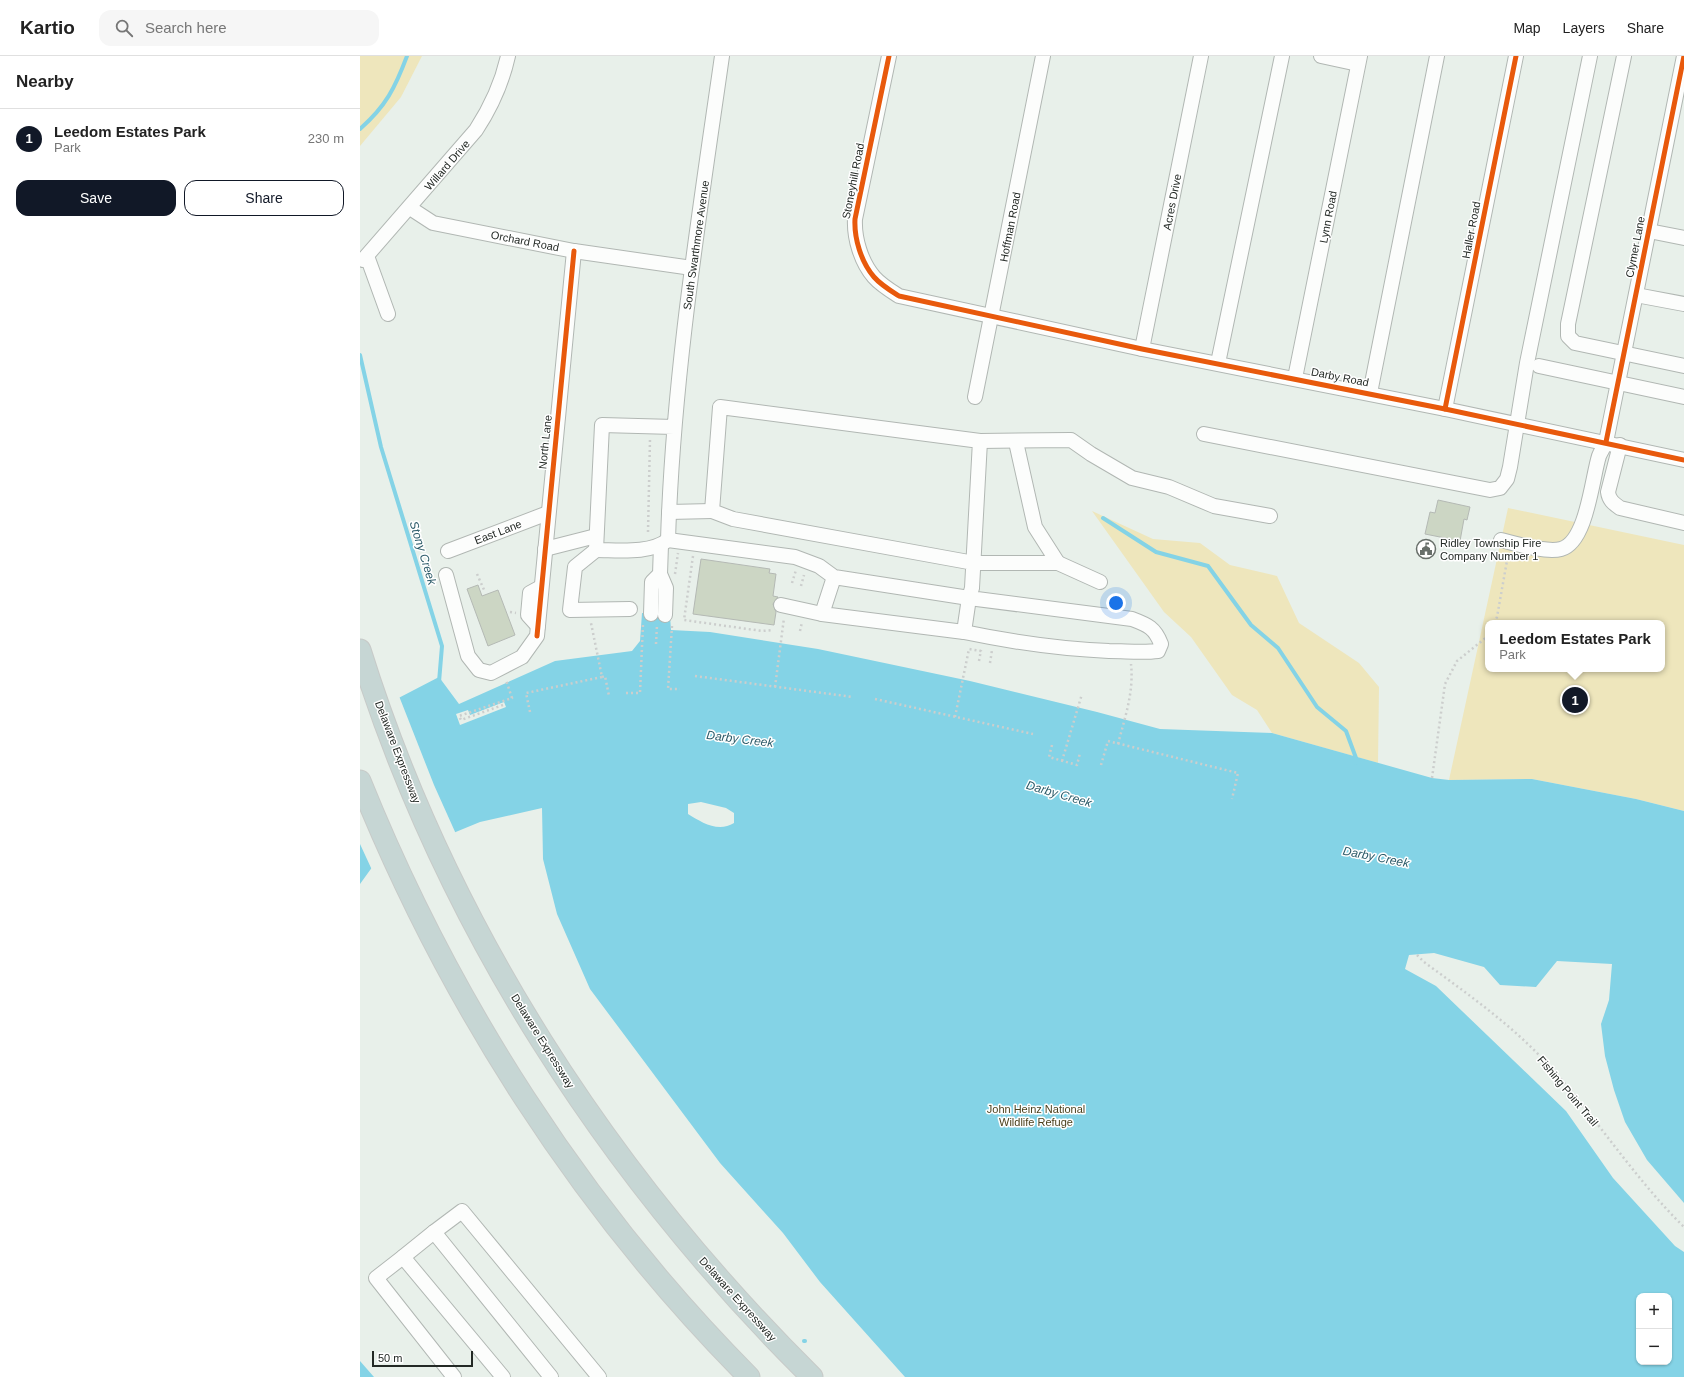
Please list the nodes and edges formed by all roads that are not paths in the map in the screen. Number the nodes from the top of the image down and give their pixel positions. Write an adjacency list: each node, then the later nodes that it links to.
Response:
1 (508, 56): 14 (street, Willard Drive)
2 (722, 56): 18 (street, South Swarthmore Avenue)
3 (889, 56): 22 (street, Stoneyhill Road)
4 (1043, 56): 22 (street, Hoffman Road)
5 (1201, 56): 23 (street, Acres Drive)
6 (1282, 56): 25 (street)
7 (1321, 56): 13 (street)
8 (1437, 56): 30 (street)
9 (1516, 56): 33 (street, Haller Road)
10 (1590, 56): 34 (street)
11 (1624, 56): 24 (street)
12 (1684, 56): 15 (street, Clymer Lane)
13 (1359, 60): 28 (street, Lynn Road)
14 (410, 208): 17 (street, Orchard Road); 21 (street, Willard Drive)
15 (1648, 232): 16 (street); 19 (street, Clymer Lane)
16 (1684, 238)
17 (574, 251): 18 (street, Orchard Road); 43 (street, North Lane)
18 (692, 268): 35 (street, South Swarthmore Avenue)
19 (1636, 294): 20 (street); 24 (street, Clymer Lane)
20 (1684, 304)
21 (388, 314)
22 (992, 317): 23 (street, Darby Road); 31 (street, Hoffman Road)
23 (1142, 349): 25 (street, Darby Road)
24 (1624, 352): 27 (street); 29 (street, Clymer Lane)
25 (1218, 363): 28 (street, Darby Road)
26 (1539, 366): 29 (street)
27 (1684, 366)
28 (1295, 378): 30 (street, Darby Road)
29 (1618, 383): 32 (street); 39 (street, Clymer Lane)
30 (1370, 393): 33 (street, Darby Road)
31 (975, 397)
32 (1684, 397)
33 (1445, 409): 34 (street, Darby Road)
34 (1517, 424): 36 (street); 39 (street, Darby Road)
35 (674, 431): 42 (street, South Swarthmore Avenue); 46 (street)
36 (1204, 434)
37 (980, 441): 38 (street); 41 (street); 52 (street)
38 (1016, 442): 44 (street); 53 (street)
39 (1613, 444): 40 (street, Darby Road); 45 (street); 47 (street)
40 (1684, 460)
41 (712, 511): 42 (street); 52 (street)
42 (669, 512): 48 (street, South Swarthmore Avenue)
43 (548, 513): 49 (street, North Lane); 51 (street, East Lane)
44 (1270, 516)
45 (1684, 523)
46 (596, 536): 49 (street); 50 (street)
47 (1505, 541)
48 (664, 542): 50 (street); 55 (street); 61 (street, South Swarthmore Avenue)
49 (545, 549): 54 (street, North Lane)
50 (596, 550): 59 (street)
51 (448, 551)
52 (974, 562): 53 (street); 57 (street)
53 (1058, 563): 56 (street)
54 (446, 575)
55 (834, 577): 57 (street); 60 (street)
56 (1100, 582)
57 (969, 598): 62 (street); 62 (street)
58 (781, 605): 60 (street)
59 (630, 609)
60 (822, 614): 62 (street)
61 (658, 618)
62 (964, 632)
63 (360, 650): 72 (highway, Delaware Expressway)
64 (360, 781): 71 (highway)
65 (434, 1232): 66 (street); 69 (street); 70 (street)
66 (403, 1257): 67 (street); 68 (street)
67 (454, 1377)
68 (503, 1377)
69 (551, 1377)
70 (599, 1377)
71 (749, 1377)
72 (812, 1377)

